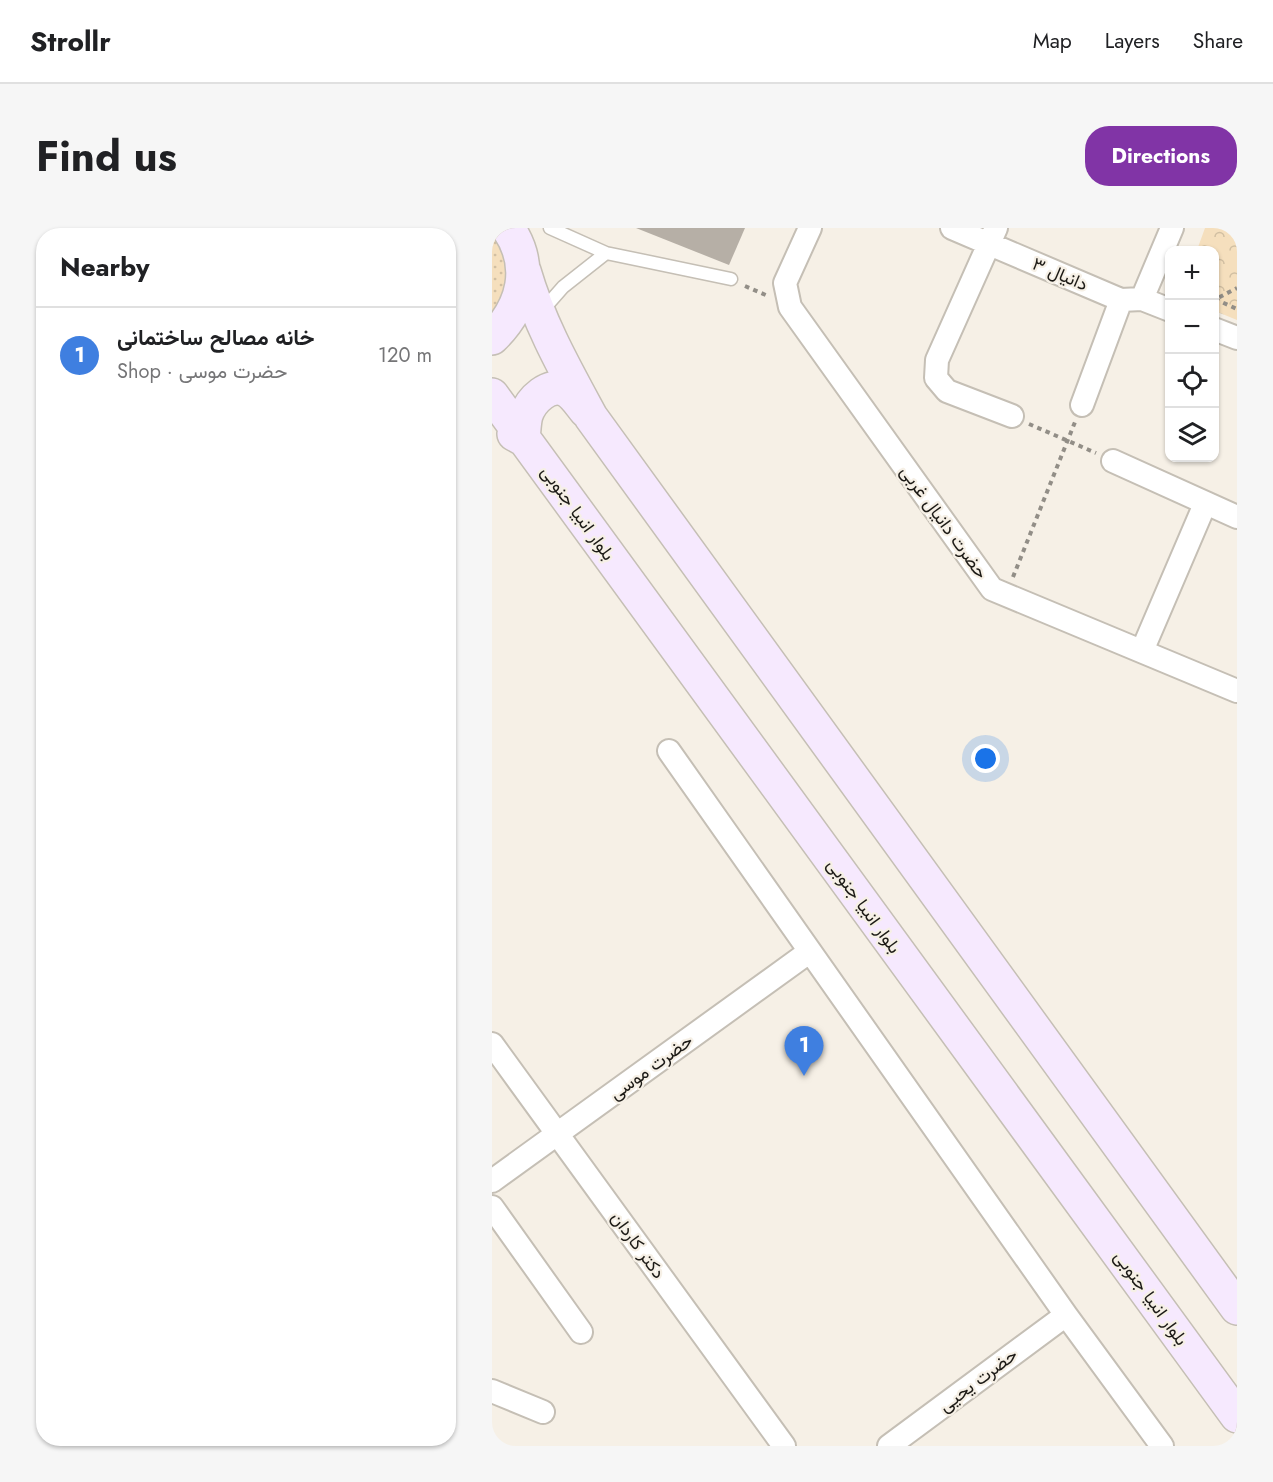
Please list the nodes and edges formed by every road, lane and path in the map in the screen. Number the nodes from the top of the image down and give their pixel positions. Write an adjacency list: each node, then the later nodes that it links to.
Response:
1 (550, 228): 7 (lane)
2 (810, 228): 13 (street)
3 (952, 228): 5 (street, دانیال ۳)
4 (1172, 228): 10 (street)
5 (992, 236): 10 (street, دانیال ۳); 22 (street)
6 (518, 243): 16 (street); 18 (street)
7 (606, 254): 8 (lane); 16 (lane)
8 (731, 279): 13 (path)
9 (1237, 288): 11 (path)
10 (1132, 299): 14 (street, دانیال ۳); 21 (street)
11 (1217, 300)
12 (1219, 302): 15 (path)
13 (790, 307): 30 (street, حضرت دانیال غربی)
14 (1165, 309)
15 (1237, 309)
16 (538, 315): 23 (street)
17 (1219, 331): 19 (street)
18 (492, 338)
19 (1237, 338)
20 (492, 395): 25 (street, بلوار انبیا جنوبی)
21 (1082, 405): 26 (path)
22 (1012, 416): 26 (path)
23 (591, 417): 25 (street); 39 (street)
24 (492, 428): 25 (street)
25 (524, 439): 44 (street, بلوار انبیا جنوبی)
26 (1068, 440): 27 (path); 30 (path)
27 (1113, 461): 28 (street)
28 (1205, 504): 29 (street); 31 (street)
29 (1237, 517)
30 (1005, 596): 31 (street, حضرت دانیال غربی)
31 (1142, 651): 32 (street, حضرت دانیال غربی)
32 (1237, 691)
33 (669, 751): 34 (street)
34 (809, 952): 36 (street, حضرت موسی); 40 (street)
35 (492, 1044): 36 (street, دکتر کاردان)
36 (558, 1134): 37 (street, حضرت موسی); 45 (street, دکتر کاردان)
37 (492, 1181)
38 (492, 1207): 41 (street)
39 (1237, 1308)
40 (1066, 1315): 46 (street, حضرت یحیی); 47 (street)
41 (581, 1332)
42 (492, 1391): 43 (street)
43 (543, 1412)
44 (1237, 1416)
45 (784, 1446)
46 (889, 1446)
47 (1162, 1446)

